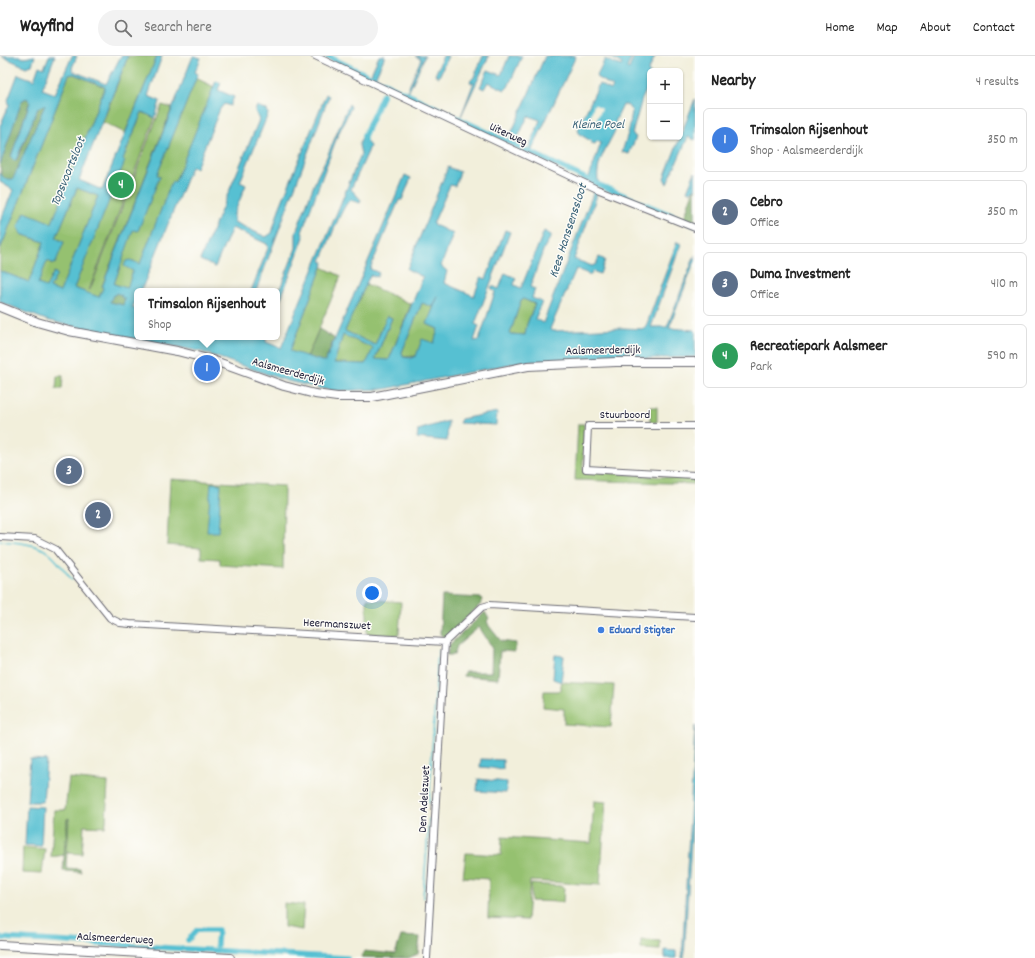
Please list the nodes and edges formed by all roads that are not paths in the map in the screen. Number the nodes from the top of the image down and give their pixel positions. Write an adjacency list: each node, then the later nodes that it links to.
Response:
1 (315, 56): 2 (street, Uiterweg)
2 (695, 228)
3 (0, 307): 4 (street, Aalsmeerderdijk)
4 (695, 362)
5 (695, 426): 6 (street, Stuurboord)
6 (695, 475)
7 (0, 537): 9 (street, Heermanszwet)
8 (695, 617): 9 (street)
9 (445, 642): 12 (street, Den Adelszwet)
10 (0, 945): 11 (street, Aalsmeerderweg)
11 (230, 958)
12 (426, 958)

